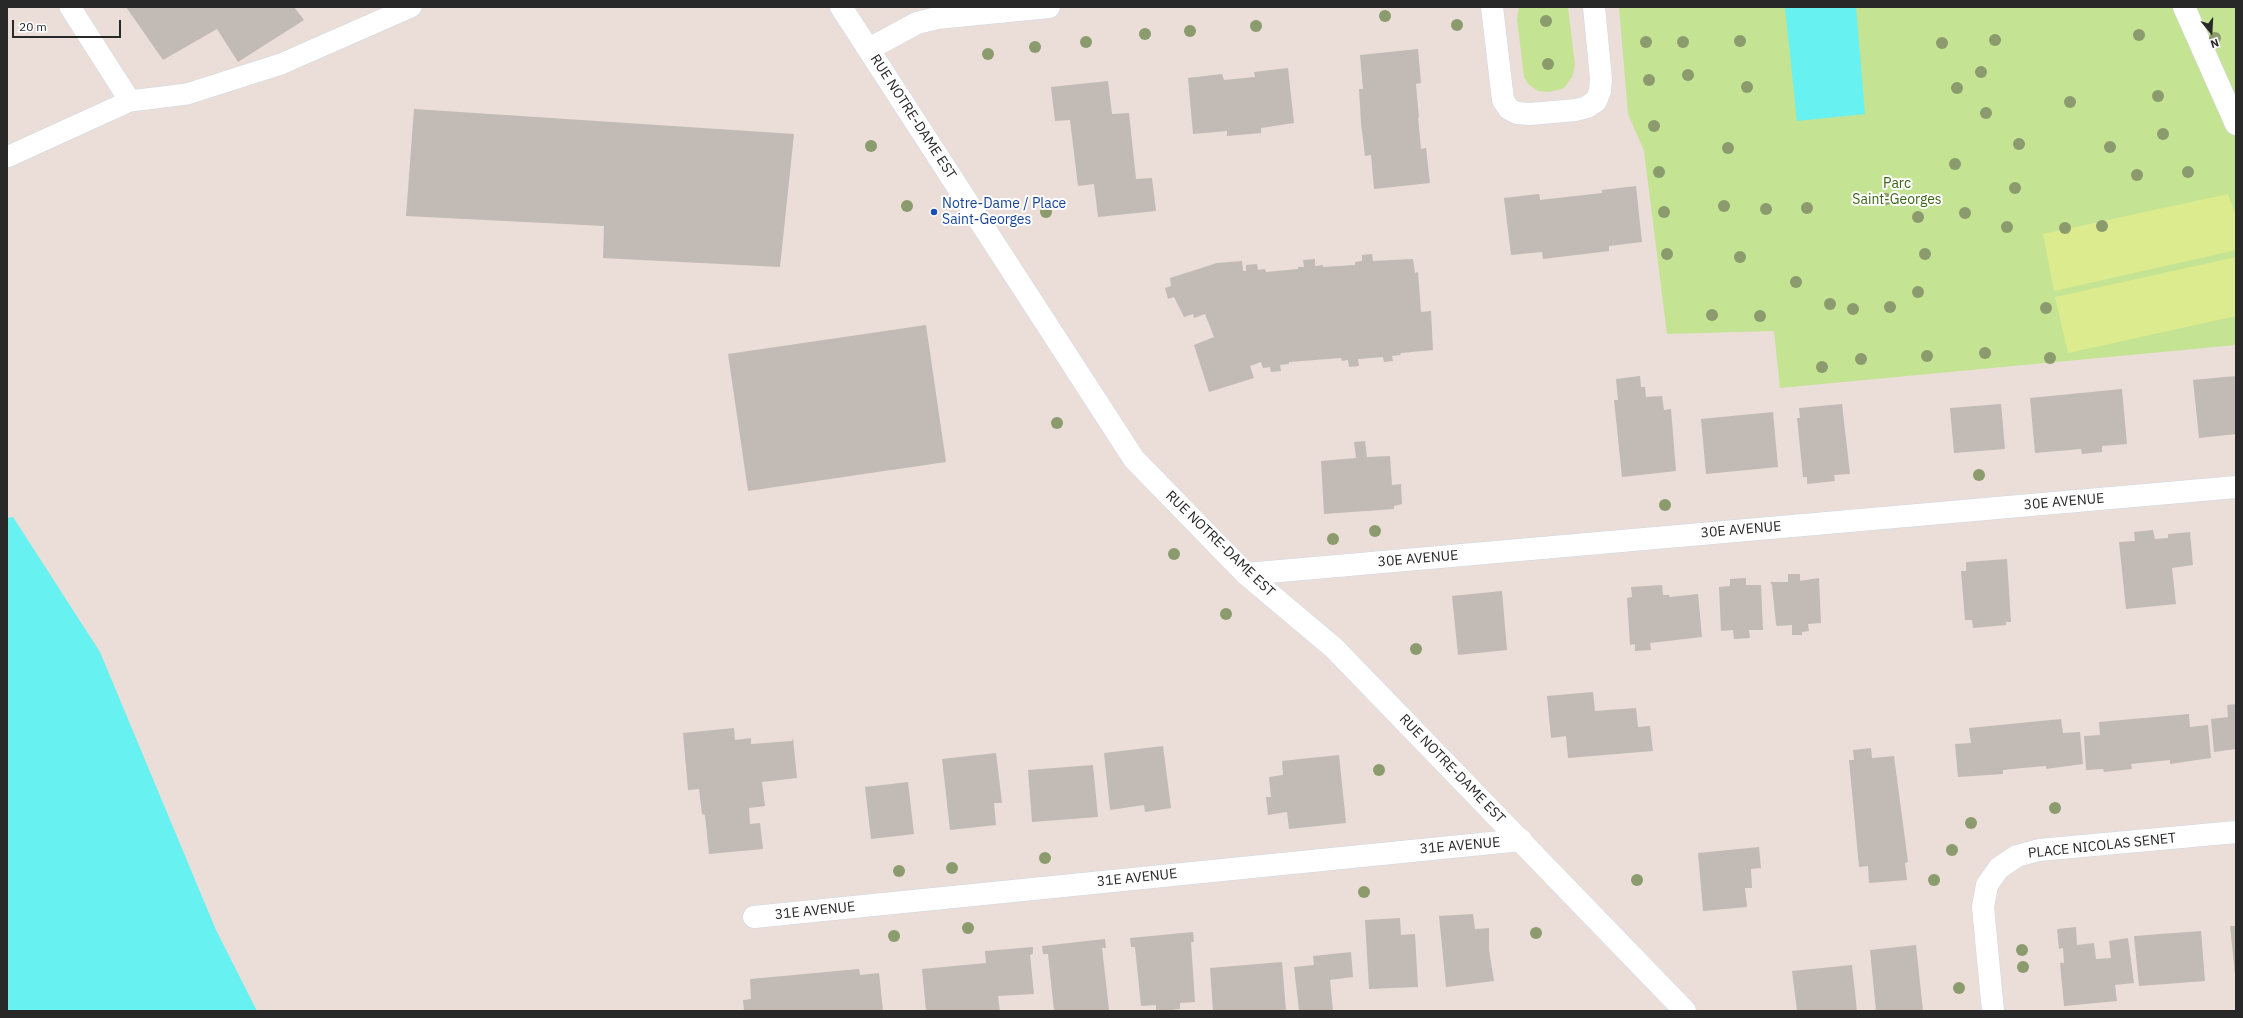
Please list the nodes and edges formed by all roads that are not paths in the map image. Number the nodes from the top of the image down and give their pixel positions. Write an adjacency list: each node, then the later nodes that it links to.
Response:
1 (70, 7): 9 (lane)
2 (411, 7): 9 (lane)
3 (841, 7): 8 (street, RUE NOTRE-DAME EST)
4 (1049, 7): 8 (street)
5 (1492, 7): 6 (street)
6 (1594, 7)
7 (2184, 7): 10 (street)
8 (869, 49): 13 (street, RUE NOTRE-DAME EST)
9 (130, 101): 11 (lane)
10 (2236, 124)
11 (7, 157)
12 (2236, 487): 13 (street, 30E AVENUE)
13 (1246, 574): 15 (street, RUE NOTRE-DAME EST)
14 (2236, 832): 18 (street, PLACE NICOLAS SENET)
15 (1521, 840): 16 (street, 31E AVENUE); 17 (street, RUE NOTRE-DAME EST)
16 (754, 917)
17 (1684, 1011)
18 (1993, 1011)

